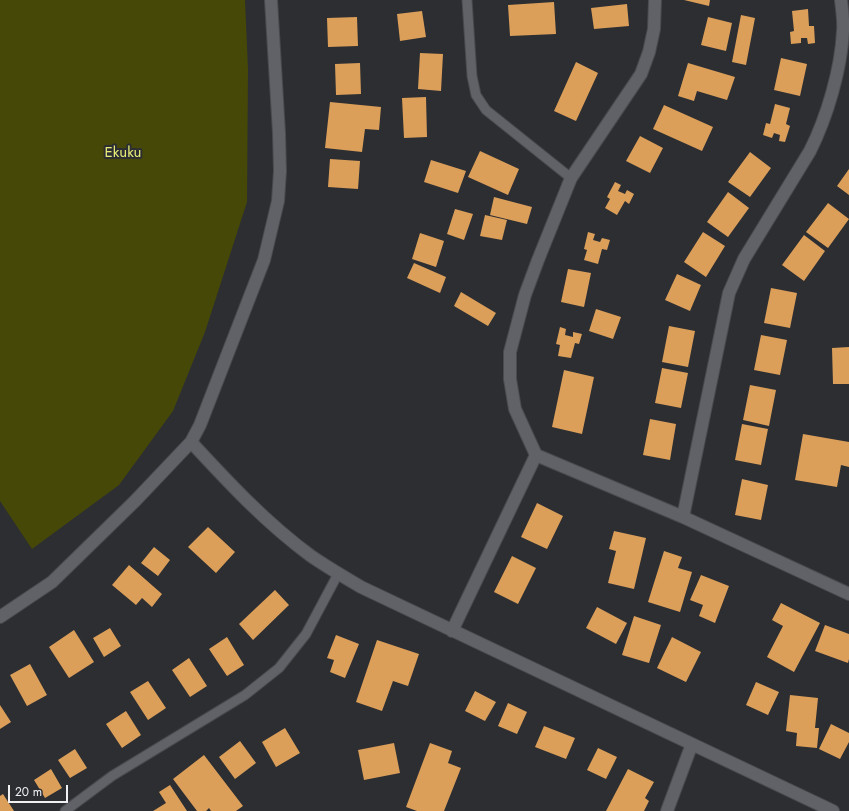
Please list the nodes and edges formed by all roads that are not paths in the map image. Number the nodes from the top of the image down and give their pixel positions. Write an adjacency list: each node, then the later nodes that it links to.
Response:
1 (271, 0): 6 (street)
2 (467, 0): 5 (lane)
3 (655, 0): 5 (street)
4 (841, 0): 8 (street)
5 (571, 178): 7 (street)
6 (191, 442): 9 (street); 11 (street)
7 (536, 455): 8 (street); 12 (street)
8 (683, 517): 10 (street)
9 (338, 574): 12 (street); 14 (lane)
10 (849, 594)
11 (0, 617)
12 (452, 630): 13 (street)
13 (692, 744): 15 (street); 16 (street)
14 (65, 811)
15 (667, 811)
16 (833, 811)

